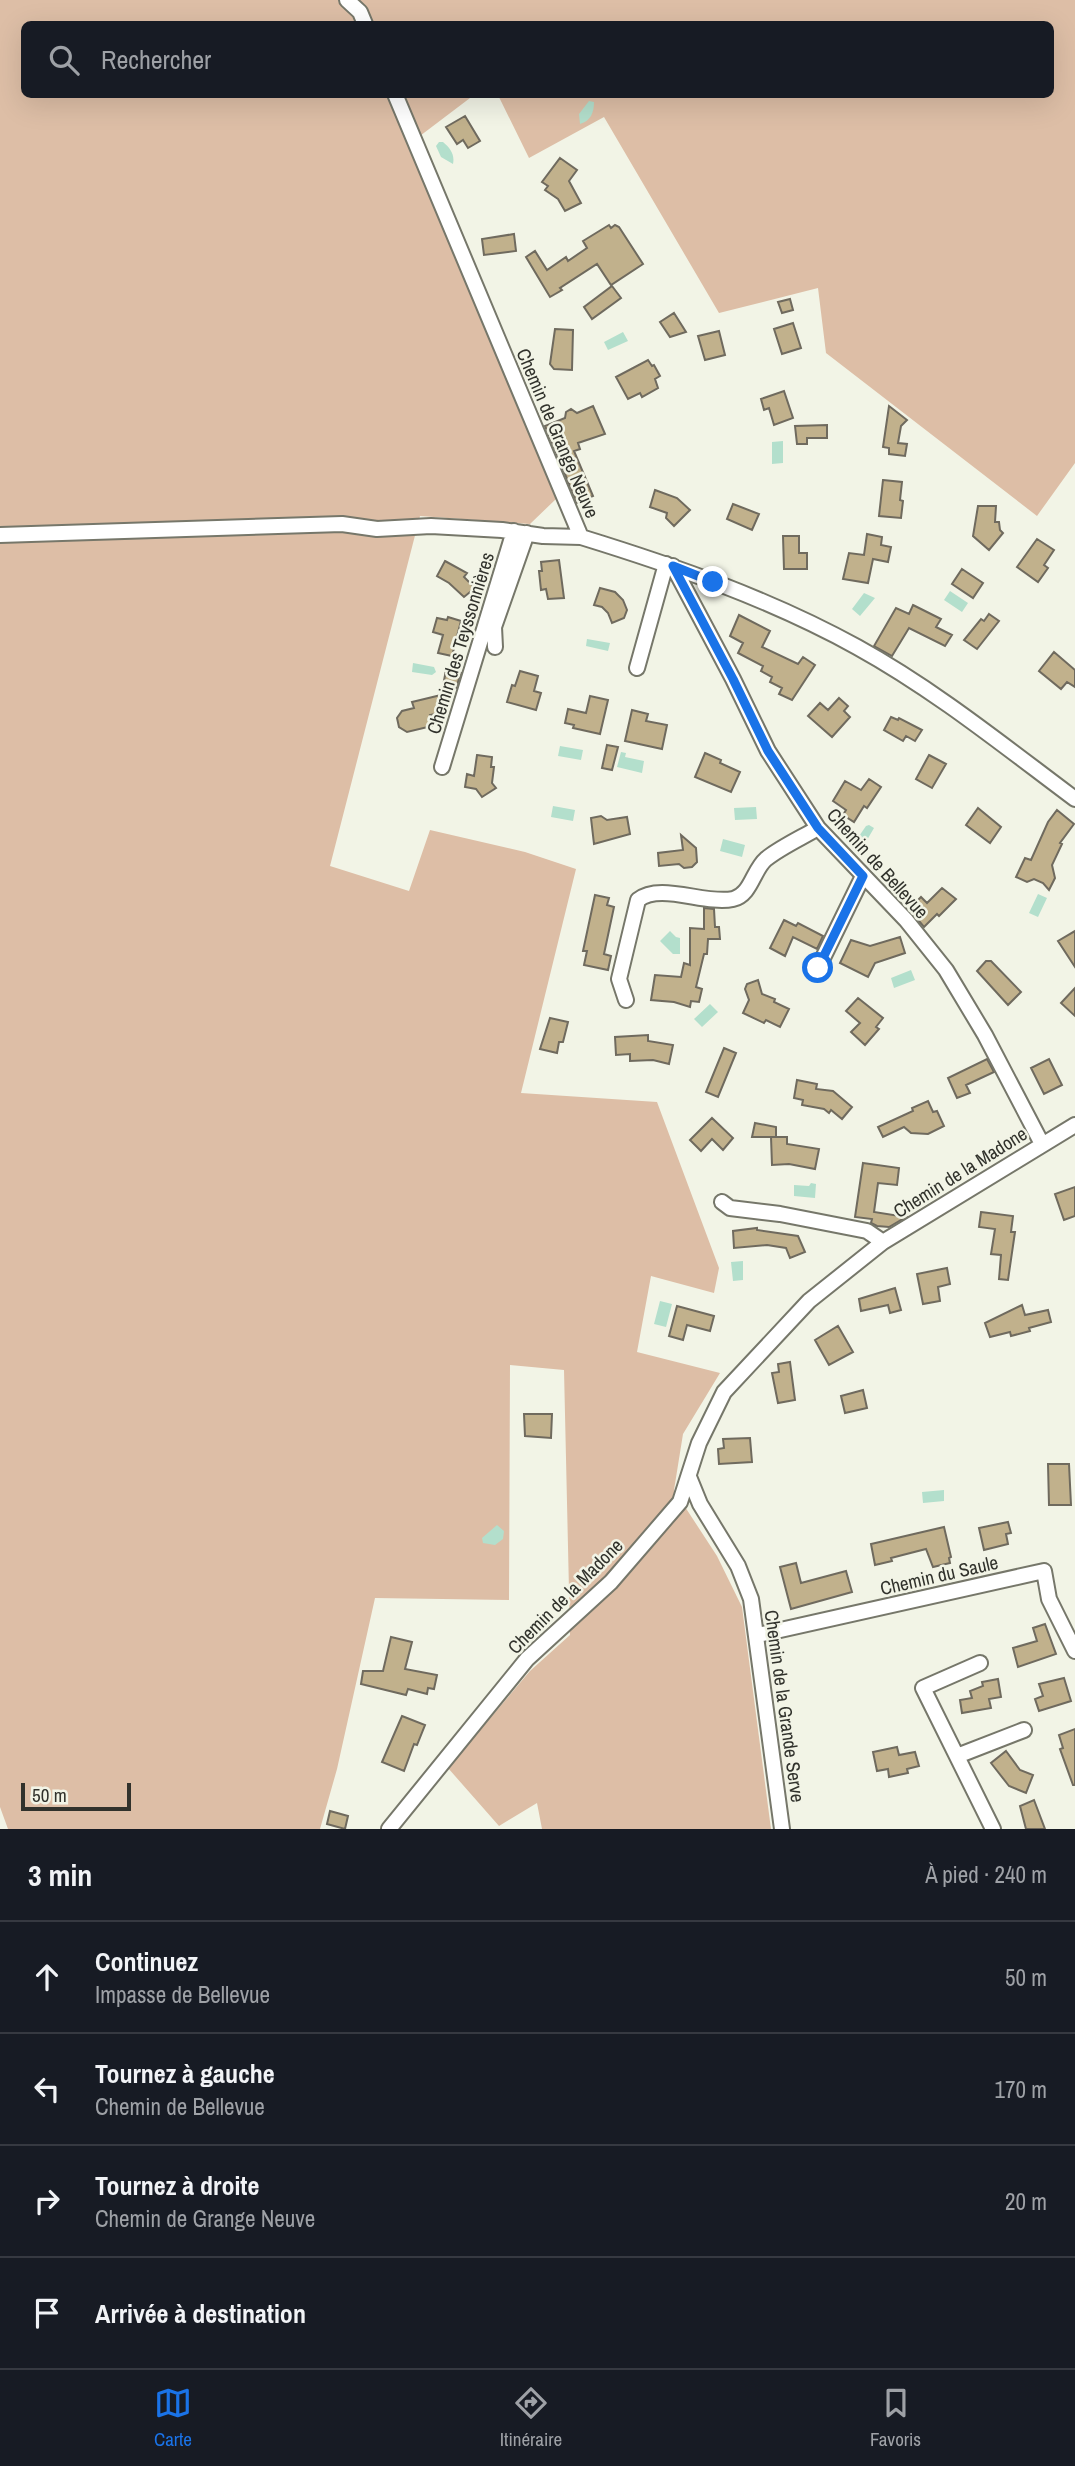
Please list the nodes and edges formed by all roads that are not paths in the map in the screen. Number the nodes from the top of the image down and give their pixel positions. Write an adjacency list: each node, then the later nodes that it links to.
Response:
1 (347, 0): 2 (street)
2 (364, 21)
3 (396, 98): 6 (street, Chemin de Grange Neuve)
4 (521, 532): 5 (street); 6 (street); 8 (street, Chemin des Teyssonnières); 10 (street, Chemin des Teyssonnières)
5 (0, 535)
6 (581, 537): 7 (street, Chemin de Grange Neuve)
7 (670, 565): 9 (street); 11 (street, Chemin de Grange Neuve); 12 (street, Chemin de Bellevue)
8 (495, 647)
9 (637, 668)
10 (442, 766)
11 (1075, 799)
12 (818, 828): 13 (street, Chemin de Bellevue); 15 (street)
13 (863, 876): 14 (street); 17 (street, Chemin de Bellevue)
14 (818, 968)
15 (626, 1000)
16 (1075, 1125): 17 (street, Chemin de la Madone)
17 (1042, 1144): 19 (street, Chemin de la Madone)
18 (722, 1202): 19 (street)
19 (883, 1242): 20 (street, Chemin de la Madone)
20 (689, 1477): 21 (street, Chemin de la Grande Serve); 26 (street, Chemin de la Madone)
21 (758, 1635): 22 (street, Chemin du Saule); 27 (street, Chemin de la Grande Serve)
22 (1075, 1651)
23 (980, 1663): 25 (street)
24 (1024, 1730): 25 (street)
25 (957, 1756): 28 (street)
26 (389, 1829)
27 (782, 1829)
28 (993, 1829)

